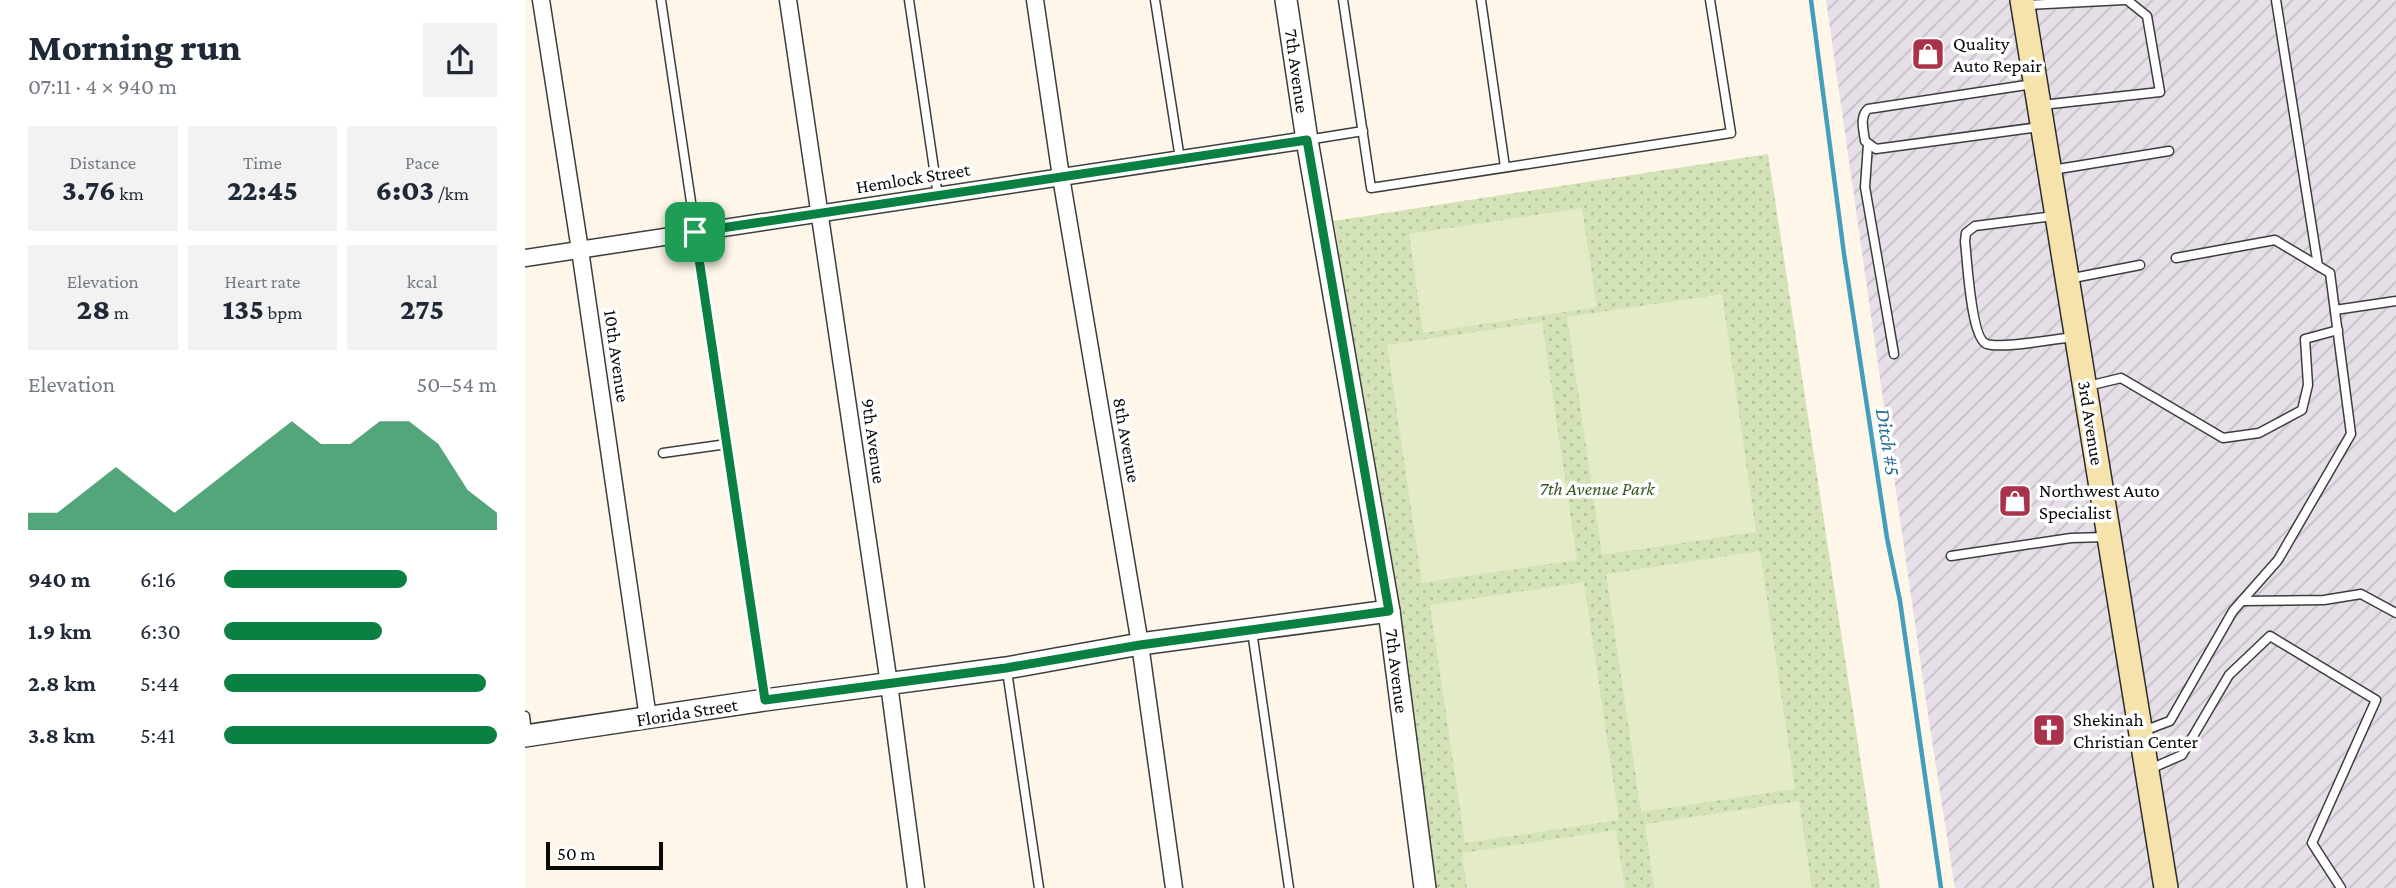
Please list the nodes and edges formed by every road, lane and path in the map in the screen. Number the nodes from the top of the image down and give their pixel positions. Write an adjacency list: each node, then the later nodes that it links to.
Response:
1 (541, 0): 27 (street, 10th Avenue)
2 (661, 0): 26 (lane)
3 (788, 0): 24 (street, 9th Avenue)
4 (909, 0): 23 (lane)
5 (1035, 0): 22 (street, 8th Avenue)
6 (1155, 0): 19 (lane)
7 (1286, 0): 16 (street, 7th Avenue)
8 (1343, 0): 15 (lane)
9 (1481, 0): 20 (lane)
10 (1710, 0): 20 (lane)
11 (2126, 0): 13 (lane); 14 (lane)
12 (2276, 0): 31 (lane)
13 (2023, 2): 14 (main road, 3rd Avenue)
14 (2039, 105): 17 (lane); 17 (lane); 21 (main road, 3rd Avenue)
15 (1363, 131): 16 (lane); 20 (lane)
16 (1307, 140): 19 (street, Hemlock Street); 44 (street, 7th Avenue)
17 (1868, 144): 37 (lane)
18 (2169, 151): 21 (lane)
19 (1179, 159): 22 (street, Hemlock Street)
20 (1505, 167)
21 (2049, 170): 25 (main road, 3rd Avenue)
22 (1061, 177): 23 (street, Hemlock Street); 47 (street, 8th Avenue)
23 (938, 196): 24 (street, Hemlock Street)
24 (819, 214): 26 (street, Hemlock Street); 49 (street, 9th Avenue)
25 (2057, 215): 32 (main road, 3rd Avenue); 36 (lane)
26 (695, 232): 27 (street, Hemlock Street); 39 (lane)
27 (580, 250): 28 (street, Hemlock Street); 51 (street, 10th Avenue)
28 (525, 258)
29 (2176, 258): 31 (lane)
30 (2140, 265): 32 (lane)
31 (2318, 265): 34 (lane)
32 (2067, 279): 36 (main road, 3rd Avenue)
33 (2396, 301): 34 (lane)
34 (2335, 310): 35 (lane)
35 (2338, 330): 38 (lane); 43 (lane)
36 (2076, 337): 38 (main road, 3rd Avenue)
37 (1894, 354)
38 (2085, 387): 41 (main road, 3rd Avenue)
39 (727, 444): 40 (lane); 50 (lane)
40 (663, 453)
41 (2109, 537): 42 (lane); 53 (main road, 3rd Avenue)
42 (1951, 556)
43 (2242, 601): 45 (lane); 53 (lane)
44 (1389, 611): 46 (street, Florida Street); 59 (street, 7th Avenue)
45 (2396, 613)
46 (1251, 630): 47 (street, Florida Street); 58 (lane)
47 (1140, 645): 48 (street, Florida Street); 57 (street, 8th Avenue)
48 (1006, 668): 49 (street, Florida Street); 56 (lane)
49 (889, 684): 50 (street, Florida Street); 55 (street, 9th Avenue)
50 (765, 700): 51 (street, Florida Street)
51 (648, 718): 52 (street, Florida Street)
52 (526, 729)
53 (2141, 732): 54 (main road, 3rd Avenue)
54 (2147, 771): 60 (main road, 3rd Avenue); 61 (lane)
55 (916, 888)
56 (1039, 888)
57 (1174, 888)
58 (1289, 888)
59 (1425, 888)
60 (2166, 888)
61 (2341, 888)

